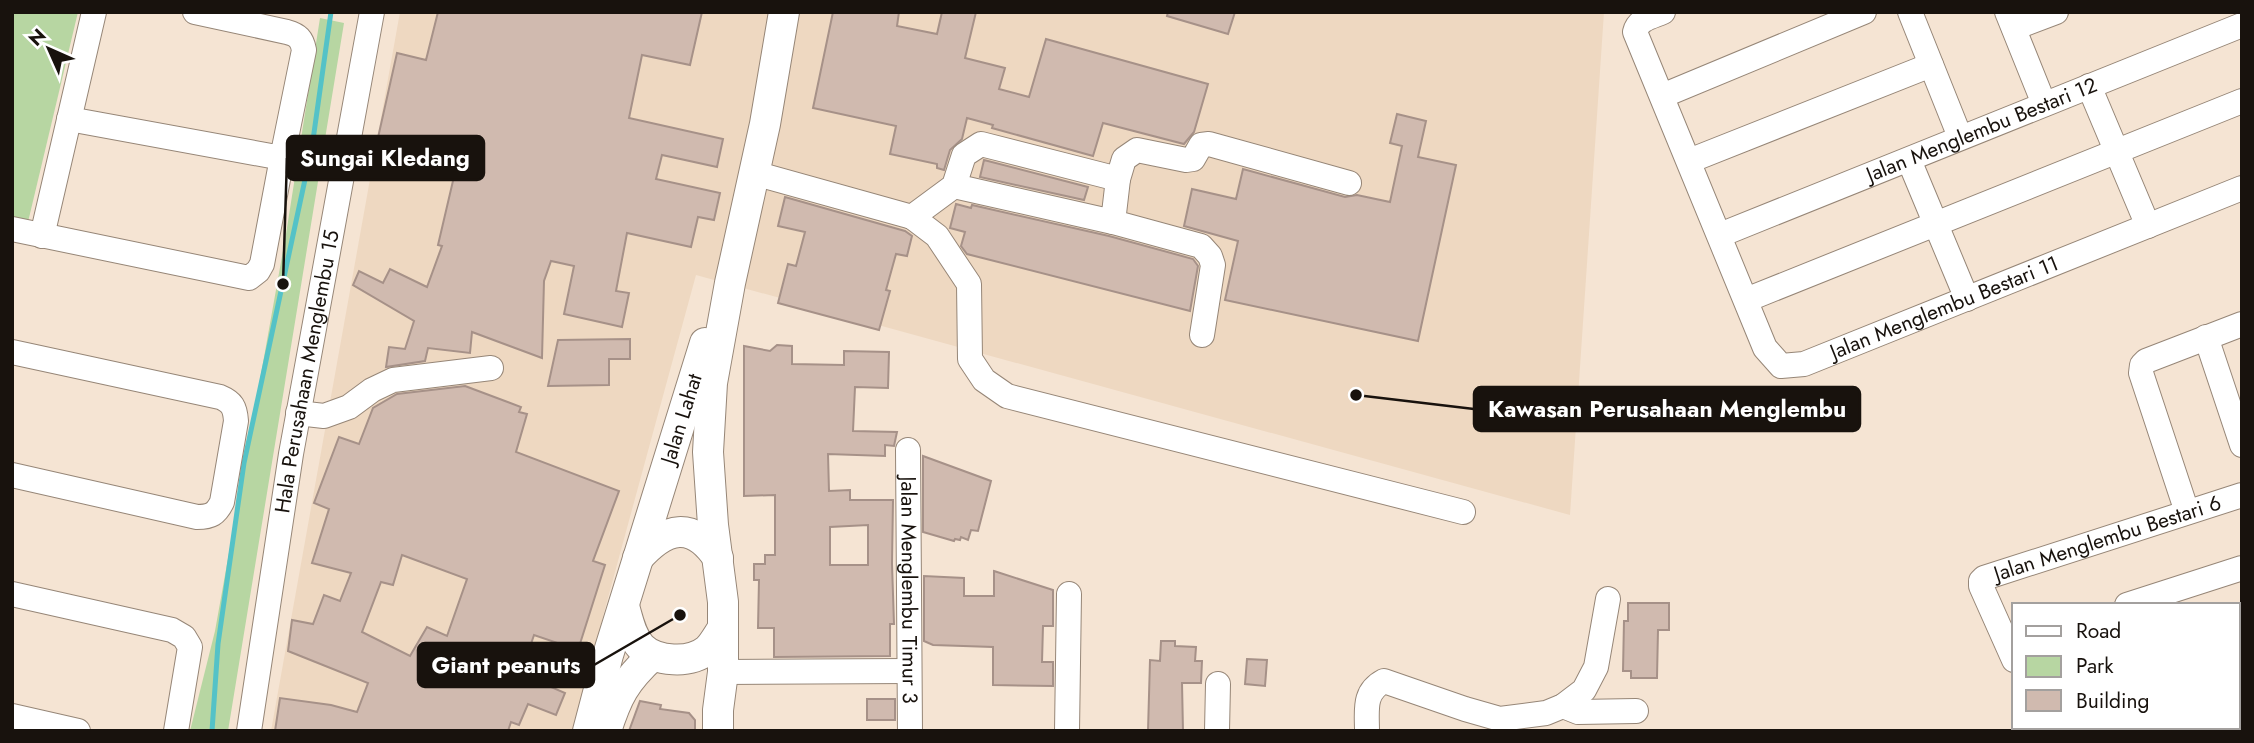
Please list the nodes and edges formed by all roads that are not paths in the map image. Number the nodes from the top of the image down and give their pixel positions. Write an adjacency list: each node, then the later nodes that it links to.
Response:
1 (94, 12): 16 (street)
2 (195, 12): 19 (street)
3 (372, 12): 42 (street, Hala Perusahaan Menglembu 15)
4 (784, 12): 22 (main road, Jalan Lahat)
5 (1663, 12): 13 (street, Jalan Menglembu Bestari 11)
6 (1864, 12): 13 (street)
7 (1910, 12): 11 (street)
8 (2056, 12): 9 (street)
9 (2011, 20): 15 (street)
10 (2242, 25): 12 (street, Jalan Menglembu Bestari 12)
11 (1931, 65): 17 (street); 21 (street)
12 (2090, 86): 15 (street, Jalan Menglembu Bestari 12); 18 (street)
13 (1661, 96): 21 (street, Jalan Menglembu Bestari 11)
14 (2242, 101): 18 (street)
15 (2044, 104): 17 (street, Jalan Menglembu Bestari 12)
16 (69, 119): 19 (street); 33 (street)
17 (1960, 137): 20 (street, Jalan Menglembu Bestari 12)
18 (2116, 151): 29 (street); 30 (street)
19 (282, 158): 33 (street)
20 (1909, 160): 29 (street); 32 (street, Jalan Menglembu Bestari 12)
21 (1689, 161): 32 (street, Jalan Menglembu Bestari 11)
22 (754, 173): 27 (street); 34 (main road, Jalan Lahat)
23 (1118, 179): 24 (street); 25 (street); 28 (street)
24 (1349, 183)
25 (954, 186): 27 (street); 28 (street)
26 (2242, 188): 30 (street, Jalan Menglembu Bestari 11)
27 (912, 217): 47 (street)
28 (1113, 222): 38 (street)
29 (1936, 224): 35 (street); 36 (street)
30 (2148, 226): 35 (street, Jalan Menglembu Bestari 11)
31 (12, 229): 33 (street)
32 (1720, 235): 36 (street, Jalan Menglembu Bestari 11)
33 (42, 236)
34 (730, 283): 49 (main road, Jalan Lahat); 50 (main road, Jalan Lahat)
35 (1966, 299): 36 (street, Jalan Menglembu Bestari 11)
36 (1746, 300)
37 (2242, 324): 39 (street)
38 (1202, 335)
39 (2206, 337): 43 (street); 48 (street)
40 (12, 352): 45 (street)
41 (491, 368): 42 (street)
42 (299, 412): 68 (street, Hala Perusahaan Menglembu 15)
43 (2242, 445)
44 (908, 450): 60 (street, Jalan Menglembu Timur 3)
45 (12, 475)
46 (2242, 495): 48 (street, Jalan Menglembu Bestari 6)
47 (1463, 512)
48 (2187, 512): 58 (street, Jalan Menglembu Bestari 6)
49 (638, 558): 50 (main road); 56 (main road)
50 (718, 558): 57 (main road)
51 (2242, 568): 55 (street)
52 (12, 594): 67 (street)
53 (1069, 594): 74 (street)
54 (1608, 599): 63 (street)
55 (2133, 603)
56 (624, 607): 59 (main road); 69 (main road)
57 (723, 628): 59 (main road); 61 (main road)
58 (2012, 648)
59 (666, 658): 70 (main road); 71 (main road)
60 (909, 671): 61 (street); 73 (street, Jalan Menglembu Timur 3)
61 (723, 672): 72 (main road)
62 (1218, 684): 75 (street)
63 (1563, 706): 64 (street); 76 (street)
64 (1636, 711)
65 (12, 716): 66 (street)
66 (78, 731)
67 (176, 731)
68 (249, 731)
69 (587, 731)
70 (606, 731)
71 (705, 731)
72 (718, 731)
73 (910, 731)
74 (1067, 731)
75 (1217, 731)
76 (1367, 731)

